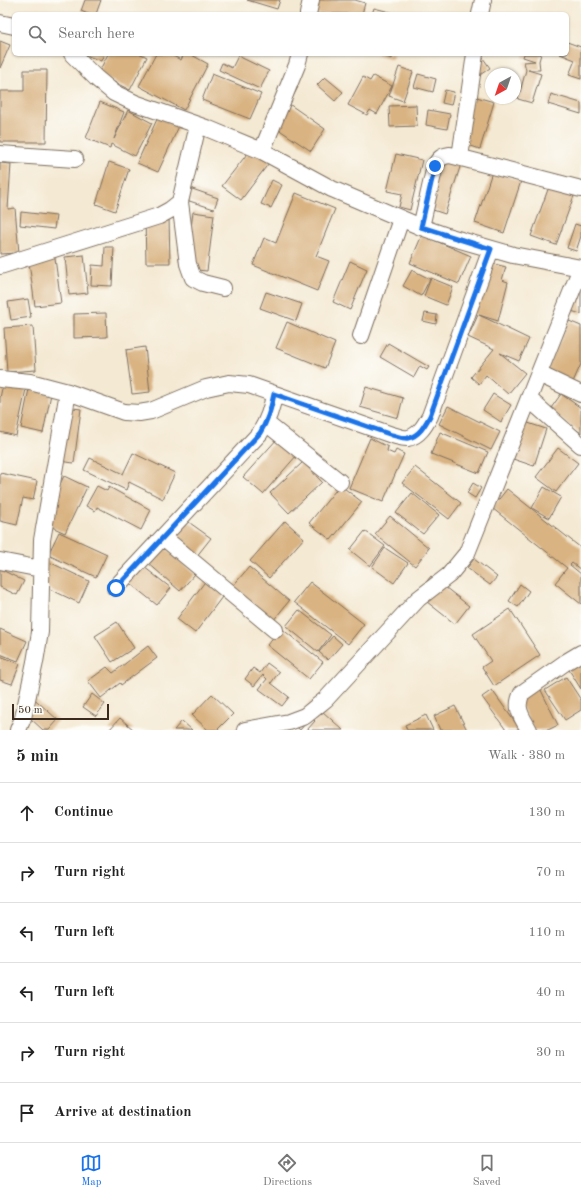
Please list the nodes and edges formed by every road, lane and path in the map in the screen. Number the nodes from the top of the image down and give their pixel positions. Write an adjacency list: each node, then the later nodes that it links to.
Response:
1 (312, 0): 3 (street)
2 (483, 0): 4 (street)
3 (309, 12)
4 (480, 12)
5 (0, 23): 6 (street)
6 (12, 26)
7 (74, 56): 10 (street)
8 (300, 56): 11 (street)
9 (475, 56): 13 (street)
10 (198, 125): 11 (street); 16 (street)
11 (262, 151): 17 (street)
12 (0, 154): 14 (street)
13 (460, 157): 15 (street); 18 (street)
14 (75, 159)
15 (581, 189)
16 (180, 202): 20 (street); 22 (street)
17 (400, 219): 18 (street); 23 (street)
18 (421, 227): 19 (street)
19 (491, 249): 21 (street); 27 (street)
20 (0, 266)
21 (581, 268): 24 (street)
22 (223, 288)
23 (361, 336)
24 (539, 374): 28 (street); 29 (street)
25 (0, 379): 26 (street)
26 (68, 392): 27 (street); 35 (street)
27 (274, 394): 30 (street)
28 (581, 394)
29 (529, 399): 31 (street); 40 (street)
30 (266, 423): 32 (street); 33 (street)
31 (581, 445)
32 (340, 482)
33 (163, 537): 36 (street); 37 (street)
34 (0, 561): 35 (street)
35 (42, 568): 39 (street)
36 (116, 588)
37 (275, 630)
38 (581, 653): 41 (street)
39 (18, 730)
40 (245, 730)
41 (529, 730)

